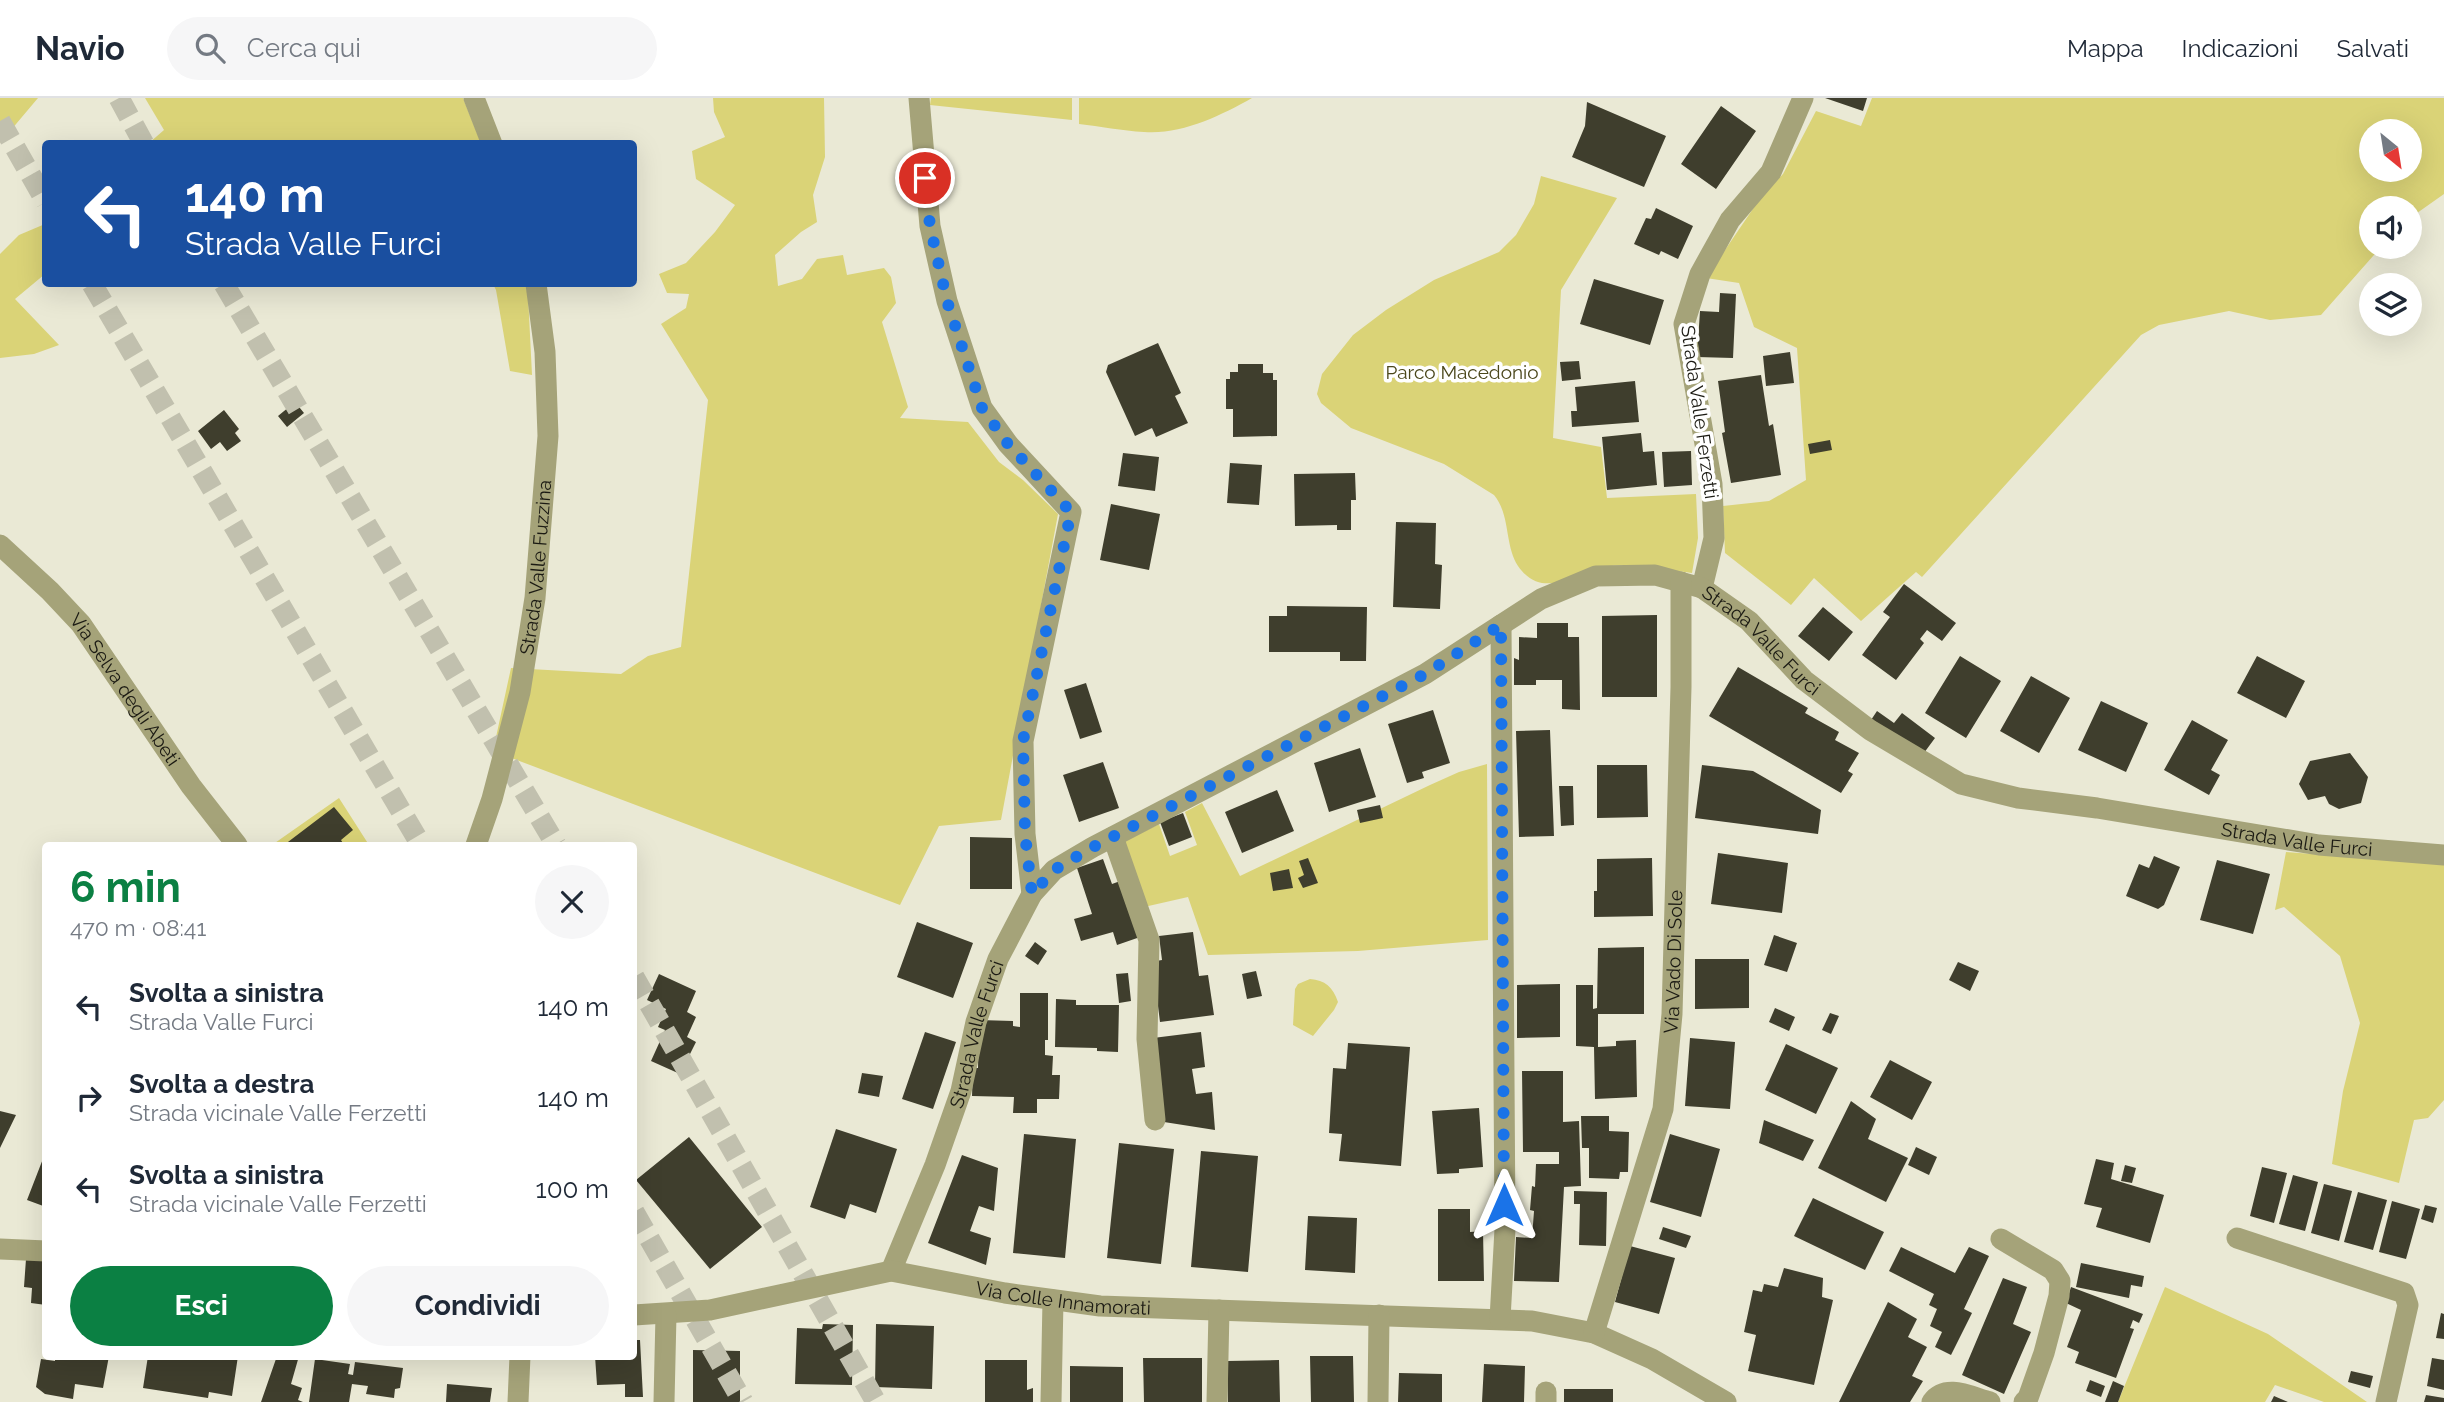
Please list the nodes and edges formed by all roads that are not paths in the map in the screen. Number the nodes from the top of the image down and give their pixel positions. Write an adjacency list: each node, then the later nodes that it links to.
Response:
1 (474, 98): 4 (street)
2 (919, 98): 14 (street)
3 (1803, 98): 8 (street, Strada Valle Ferzetti)
4 (490, 140)
5 (536, 287): 12 (street, Strada Valle Fuzzina)
6 (0, 545): 11 (street, Via Selva degli Abeti)
7 (1681, 582): 8 (street, Strada Valle Furci); 9 (street, Strada Valle Furci); 27 (street, Via Vado Di Sole)
8 (1702, 588): 13 (street, Strada Valle Furci)
9 (1501, 625): 10 (street, Strada Valle Furci); 26 (street)
10 (1113, 837): 14 (street, Strada Valle Furci); 15 (street)
11 (235, 842)
12 (477, 842)
13 (2444, 855)
14 (1032, 894): 20 (street, Strada Valle Furci)
15 (1155, 1120)
16 (2237, 1238): 38 (street)
17 (2001, 1239): 37 (street)
18 (0, 1249): 19 (street)
19 (42, 1251)
20 (891, 1271): 21 (street, Via Colle Innamorati); 24 (street, Via Colle Innamorati)
21 (1054, 1300): 22 (street, Via Colle Innamorati); 31 (street)
22 (1219, 1310): 25 (street, Via Colle Innamorati); 32 (street)
23 (637, 1315): 24 (street, Via Colle Innamorati)
24 (666, 1315): 30 (street)
25 (1379, 1315): 26 (street, Via Colle Innamorati); 33 (street)
26 (1500, 1319): 27 (street, Via Colle Innamorati)
27 (1594, 1333): 34 (street, Via Colle Innamorati)
28 (520, 1360): 29 (street)
29 (518, 1402)
30 (664, 1402)
31 (1051, 1402)
32 (1217, 1402)
33 (1378, 1402)
34 (1727, 1402)
35 (1932, 1402): 36 (street)
36 (1990, 1402)
37 (2024, 1402)
38 (2386, 1402)

